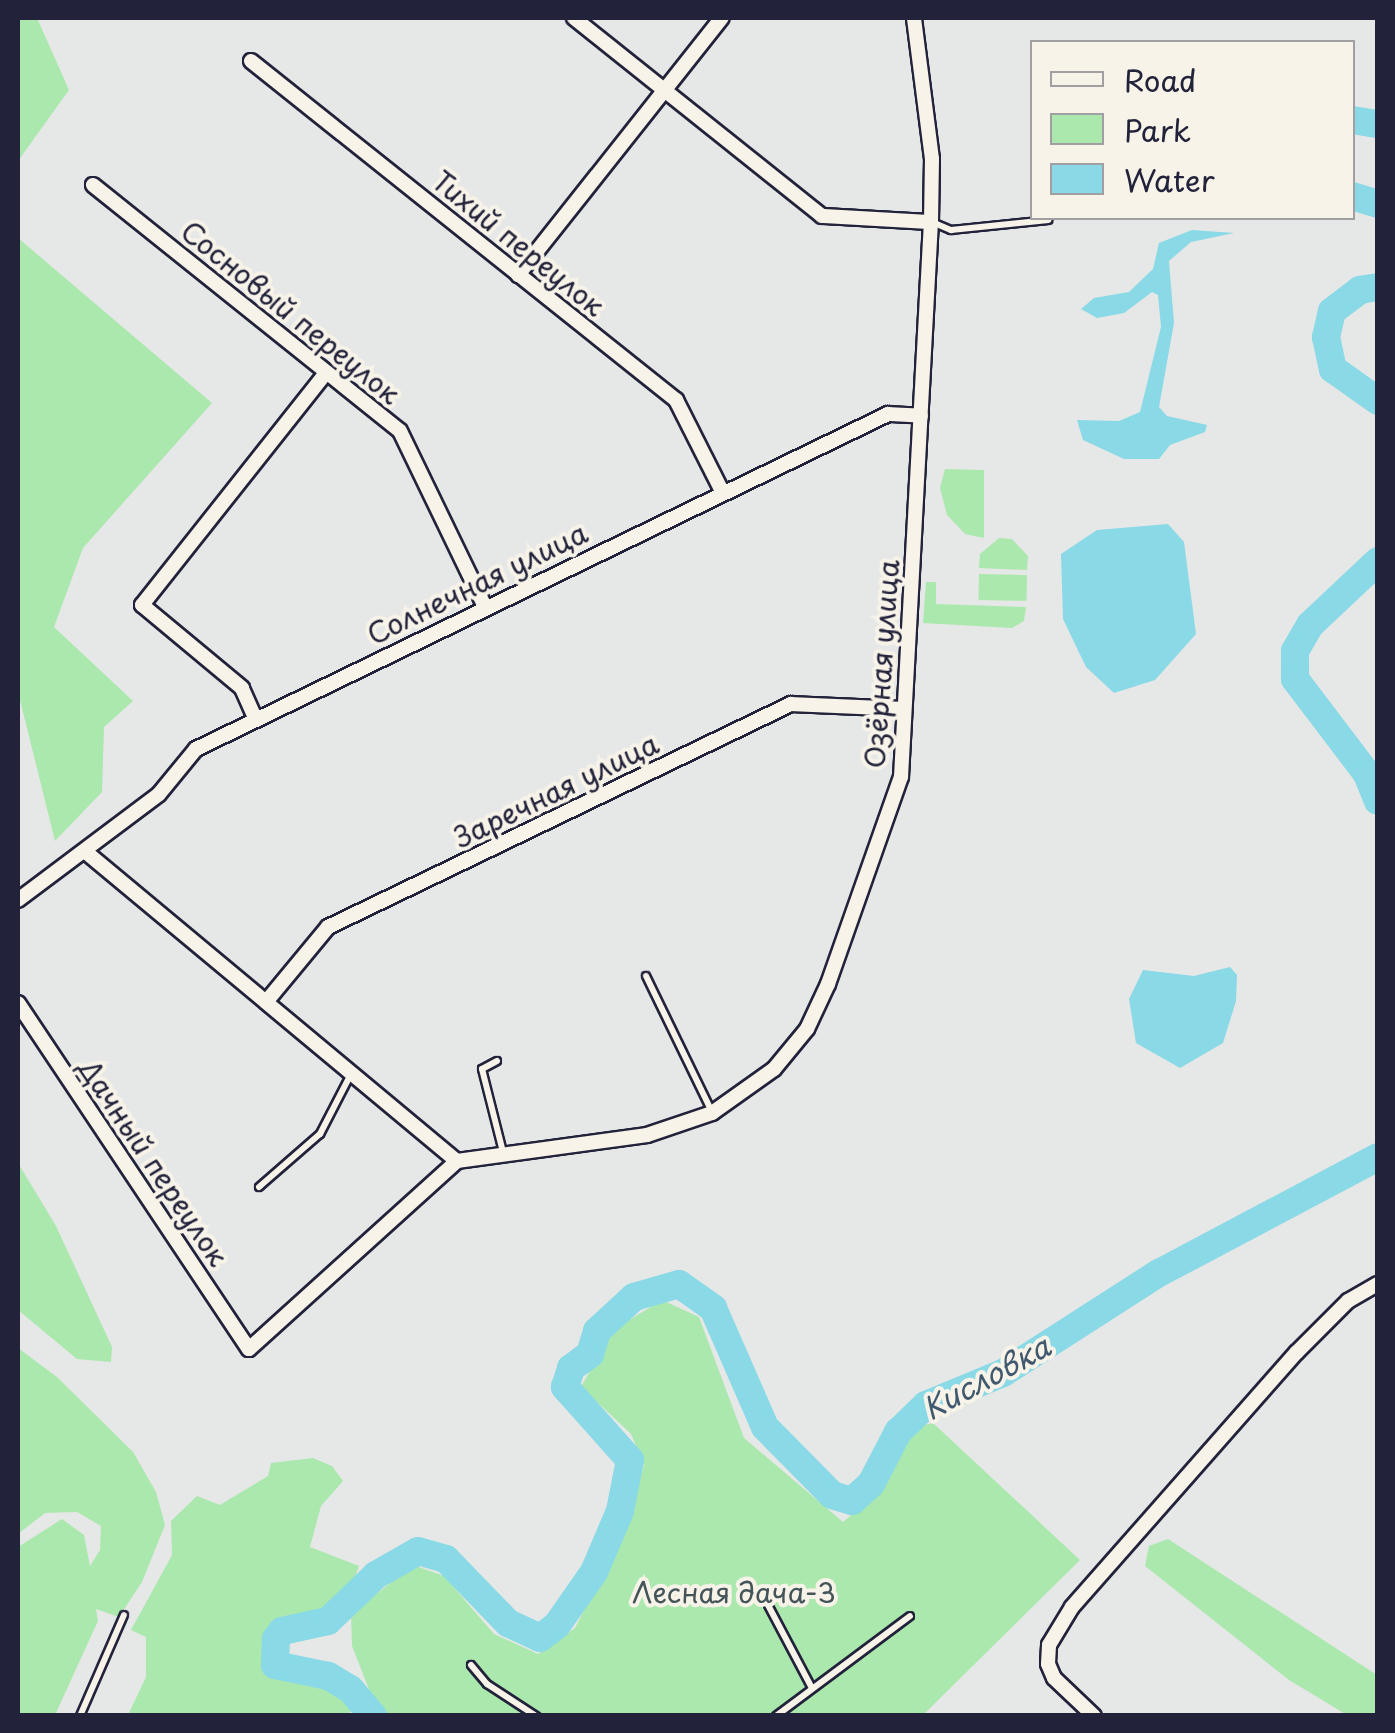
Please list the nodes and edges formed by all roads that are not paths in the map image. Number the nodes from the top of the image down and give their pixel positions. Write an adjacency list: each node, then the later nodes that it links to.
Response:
1 (574, 18): 5 (street)
2 (722, 18): 5 (street)
3 (914, 18): 8 (street, Озёрная улица)
4 (251, 61): 9 (street, Тихий переулок)
5 (666, 90): 8 (street); 9 (street)
6 (93, 185): 10 (street, Сосновый переулок)
7 (1048, 220): 8 (lane)
8 (932, 222): 11 (street, Озёрная улица)
9 (518, 275): 12 (street, Тихий переулок)
10 (326, 373): 13 (street, Сосновый переулок); 15 (street)
11 (921, 416): 12 (street, Солнечная улица); 14 (street, Озёрная улица)
12 (722, 491): 13 (street, Солнечная улица)
13 (485, 607): 15 (street, Солнечная улица)
14 (904, 710): 19 (street, Заречная улица); 23 (street, Озёрная улица)
15 (256, 720): 16 (street, Солнечная улица)
16 (87, 853): 17 (street, Солнечная улица); 19 (street)
17 (18, 900)
18 (646, 976): 23 (lane)
19 (266, 1002): 22 (street)
20 (18, 1003): 25 (street, Дачный переулок)
21 (497, 1061): 24 (lane)
22 (352, 1073): 25 (street); 26 (lane)
23 (712, 1114): 24 (street, Озёрная улица)
24 (504, 1157): 25 (street, Озёрная улица)
25 (458, 1161)
26 (259, 1187)
27 (1378, 1284): 36 (street)
28 (768, 1605): 32 (lane)
29 (124, 1615): 33 (lane)
30 (910, 1616): 32 (lane)
31 (471, 1665): 34 (lane)
32 (812, 1688): 35 (lane)
33 (80, 1716)
34 (536, 1716)
35 (776, 1716)
36 (1094, 1716)

